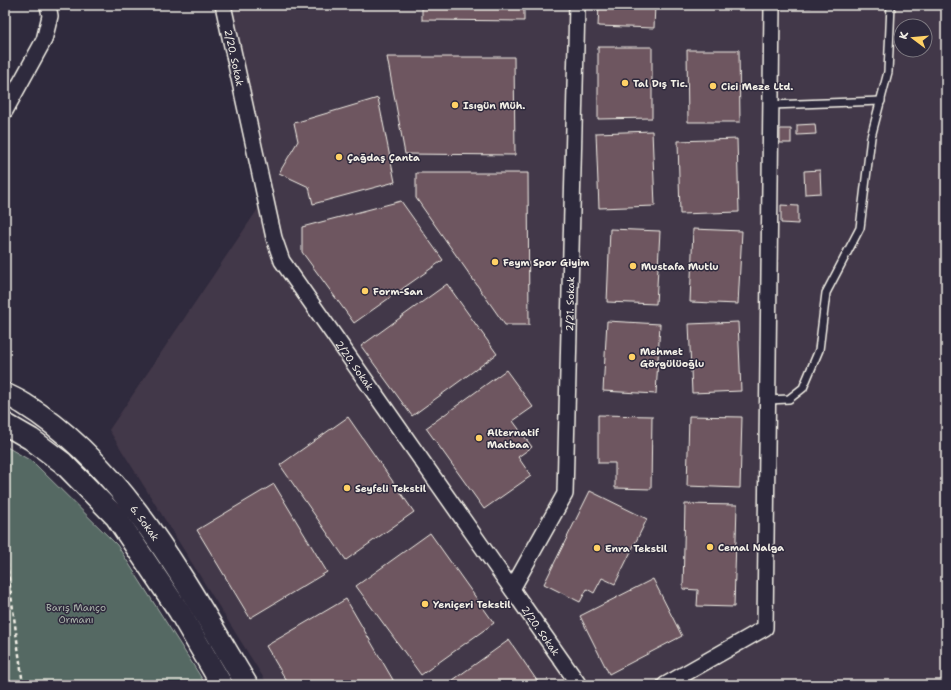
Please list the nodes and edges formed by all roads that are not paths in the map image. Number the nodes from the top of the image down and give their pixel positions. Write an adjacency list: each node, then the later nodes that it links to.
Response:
1 (48, 5): 8 (street)
2 (223, 5): 12 (street, 2/20. Sokak)
3 (577, 5): 12 (street, 2/21. Sokak)
4 (772, 5): 7 (street)
5 (891, 5): 6 (lane)
6 (881, 101): 7 (lane); 10 (lane)
7 (771, 105): 10 (street)
8 (5, 111)
9 (5, 394): 14 (main road, 6. Sokak)
10 (768, 400): 16 (street)
11 (5, 424): 13 (main road, 6. Sokak)
12 (512, 589): 15 (street, 2/20. Sokak)
13 (222, 685)
14 (247, 685)
15 (579, 685)
16 (666, 685)

